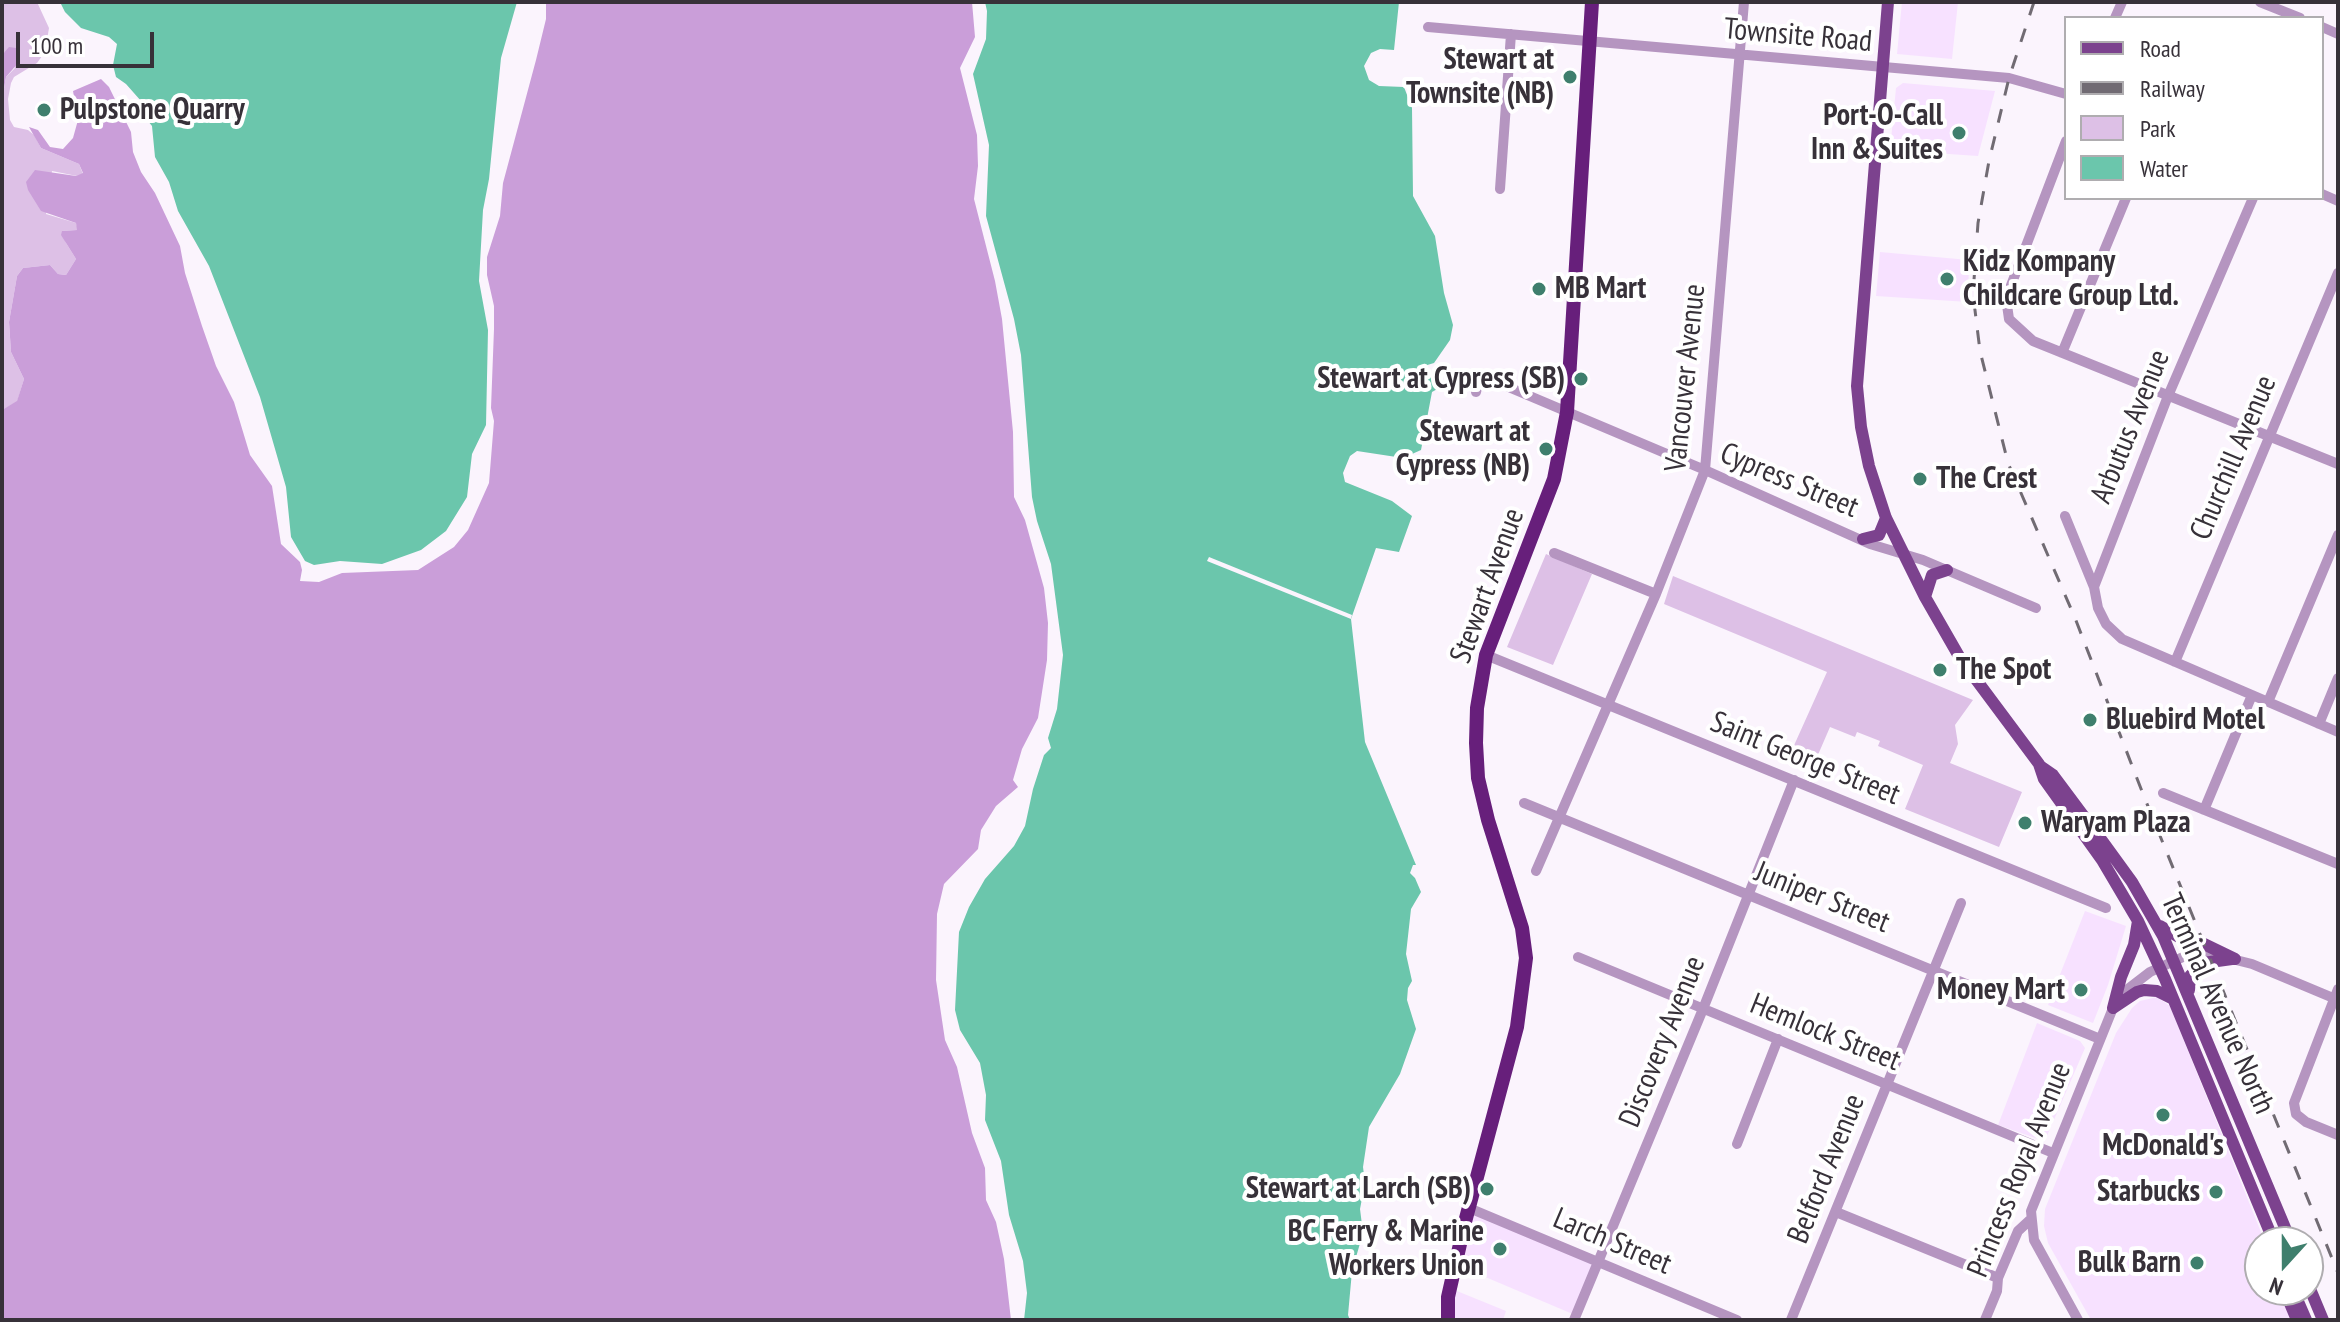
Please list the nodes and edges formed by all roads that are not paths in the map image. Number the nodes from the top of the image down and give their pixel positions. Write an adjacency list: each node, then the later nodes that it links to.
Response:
1 (1592, 2): 8 (highway, Stewart Avenue)
2 (1744, 2): 9 (street, Vancouver Avenue)
3 (1888, 2): 10 (main road, Terminal Avenue North)
4 (2260, 2): 5 (street)
5 (2295, 16)
6 (1428, 27): 7 (street, Townsite Road)
7 (1511, 34): 8 (street, Townsite Road); 13 (street)
8 (1589, 41): 9 (street, Townsite Road); 20 (highway, Stewart Avenue)
9 (1741, 54): 10 (street, Townsite Road); 23 (street, Vancouver Avenue)
10 (1882, 68): 11 (street, Townsite Road); 25 (main road, Terminal Avenue North)
11 (2064, 93)
12 (2064, 146): 17 (street)
13 (1500, 189)
14 (2125, 200): 17 (street)
15 (2252, 200): 19 (street, Arbutus Avenue)
16 (2338, 273): 21 (street, Churchill Avenue)
17 (2062, 353): 19 (street)
18 (1476, 392): 20 (street, Cypress Street)
19 (2168, 396): 21 (street); 31 (street, Arbutus Avenue)
20 (1567, 412): 23 (street, Cypress Street); 35 (highway, Stewart Avenue)
21 (2269, 437): 22 (street); 36 (street, Churchill Avenue)
22 (2338, 464)
23 (1705, 470): 27 (street, Cypress Street); 32 (street, Vancouver Avenue)
24 (2065, 516): 31 (street)
25 (1886, 518): 27 (main road); 29 (main road, Terminal Avenue North)
26 (2338, 535): 39 (street)
27 (1863, 539): 29 (street, Cypress Street)
28 (1554, 553): 32 (street)
29 (1905, 555): 30 (street, Cypress Street); 33 (main road, Terminal Avenue North)
30 (1947, 570): 33 (main road); 34 (street, Cypress Street)
31 (2094, 587): 36 (street)
32 (1656, 594): 40 (street, Vancouver Avenue)
33 (1925, 597): 43 (main road, Terminal Avenue North)
34 (2036, 608)
35 (1486, 655): 40 (street, Saint George Street); 72 (highway, Stewart Avenue)
36 (2175, 662): 38 (street)
37 (2338, 678): 41 (street)
38 (2252, 695): 39 (street); 47 (street)
39 (2268, 702): 41 (street)
40 (1607, 704): 44 (street, Saint George Street); 48 (street, Vancouver Avenue)
41 (2319, 724): 42 (street)
42 (2338, 732)
43 (2040, 766): 54 (main road, Terminal Avenue North); 55 (main road, Terminal Avenue North)
44 (1794, 780): 51 (street, Discovery Avenue); 53 (street, Saint George Street)
45 (2163, 793): 47 (street)
46 (1524, 803): 48 (street, Juniper Street)
47 (2204, 810): 49 (street)
48 (1559, 817): 50 (street, Vancouver Avenue); 51 (street, Juniper Street)
49 (2338, 864)
50 (1536, 871)
51 (1749, 894): 60 (street, Juniper Street); 65 (street, Discovery Avenue)
52 (1961, 903): 60 (street, Belford Avenue)
53 (2106, 908)
54 (2138, 921): 59 (main road, Terminal Avenue North); 64 (main road)
55 (2155, 921): 57 (main road); 58 (main road, Terminal Avenue North)
56 (1578, 957): 65 (street, Hemlock Street)
57 (2235, 959): 58 (street); 61 (main road); 62 (street)
58 (2175, 960): 59 (street, Princess Royal Avenue); 61 (main road, Terminal Avenue North)
59 (2159, 967): 63 (main road, Terminal Avenue North); 64 (street, Princess Royal Avenue)
60 (1934, 969): 67 (street, Juniper Street); 68 (street, Belford Avenue)
61 (2189, 994): 76 (main road, Terminal Avenue North)
62 (2337, 996): 69 (street)
63 (2173, 999): 64 (main road); 75 (main road, Terminal Avenue North)
64 (2113, 1008): 67 (street, Princess Royal Avenue)
65 (1703, 1009): 66 (street, Hemlock Street); 77 (street, Discovery Avenue)
66 (1778, 1039): 68 (street, Hemlock Street); 70 (street)
67 (2100, 1039): 71 (street, Princess Royal Avenue)
68 (1887, 1084): 71 (street, Hemlock Street); 73 (street, Belford Avenue)
69 (2338, 1135)
70 (1737, 1144)
71 (2053, 1153): 74 (street, Princess Royal Avenue)
72 (1469, 1208): 77 (street, Larch Street); 79 (highway, Stewart Avenue)
73 (1836, 1212): 78 (street); 82 (street, Belford Avenue)
74 (2031, 1219): 78 (street, Princess Royal Avenue); 84 (street)
75 (2267, 1226)
76 (2284, 1226)
77 (1598, 1263): 80 (street, Discovery Avenue); 81 (street, Larch Street)
78 (1998, 1278): 83 (street, Princess Royal Avenue)
79 (1448, 1320)
80 (1574, 1320)
81 (1737, 1320)
82 (1791, 1320)
83 (1985, 1320)
84 (2078, 1320)

